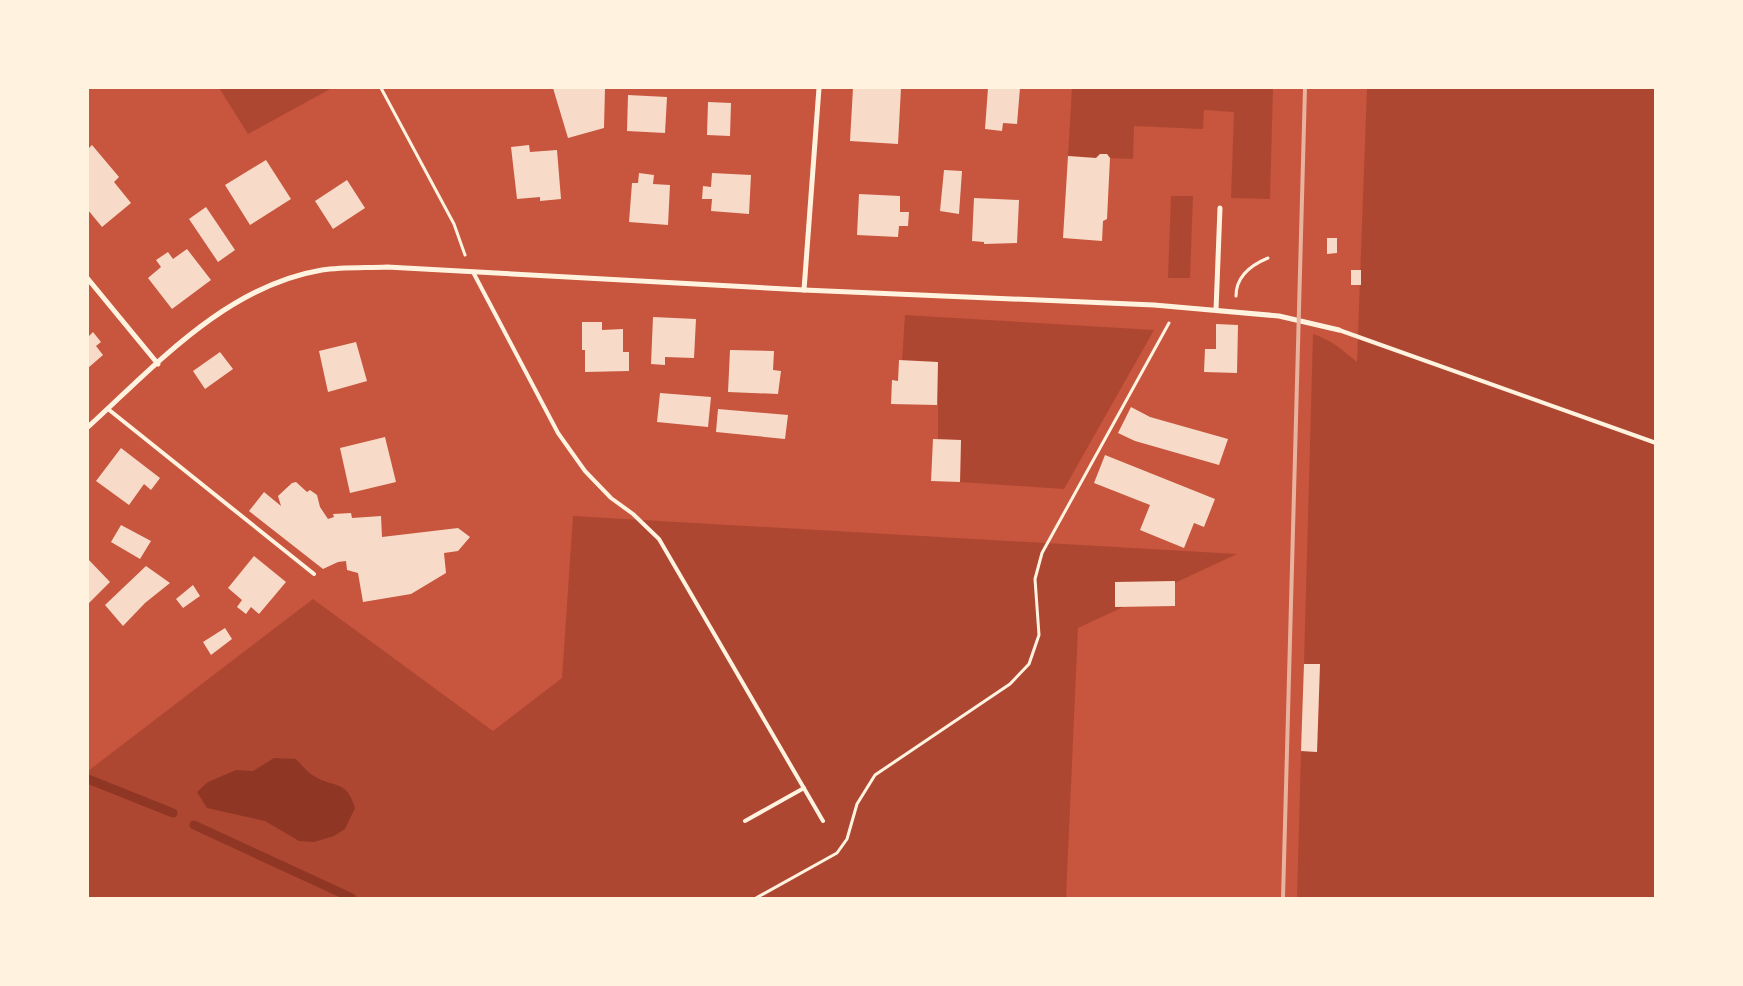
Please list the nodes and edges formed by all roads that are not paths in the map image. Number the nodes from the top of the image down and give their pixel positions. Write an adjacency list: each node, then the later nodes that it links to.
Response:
1 (819, 88): 5 (street)
2 (1220, 208): 6 (street)
3 (473, 272): 5 (street); 8 (street); 13 (lane)
4 (88, 279): 8 (street)
5 (804, 290): 6 (street)
6 (1216, 310): 7 (street)
7 (1339, 330): 11 (lane)
8 (158, 364): 9 (street)
9 (108, 409): 10 (street); 12 (lane)
10 (88, 427)
11 (1656, 443)
12 (314, 574)
13 (804, 788): 14 (lane); 15 (lane)
14 (823, 820)
15 (745, 821)

